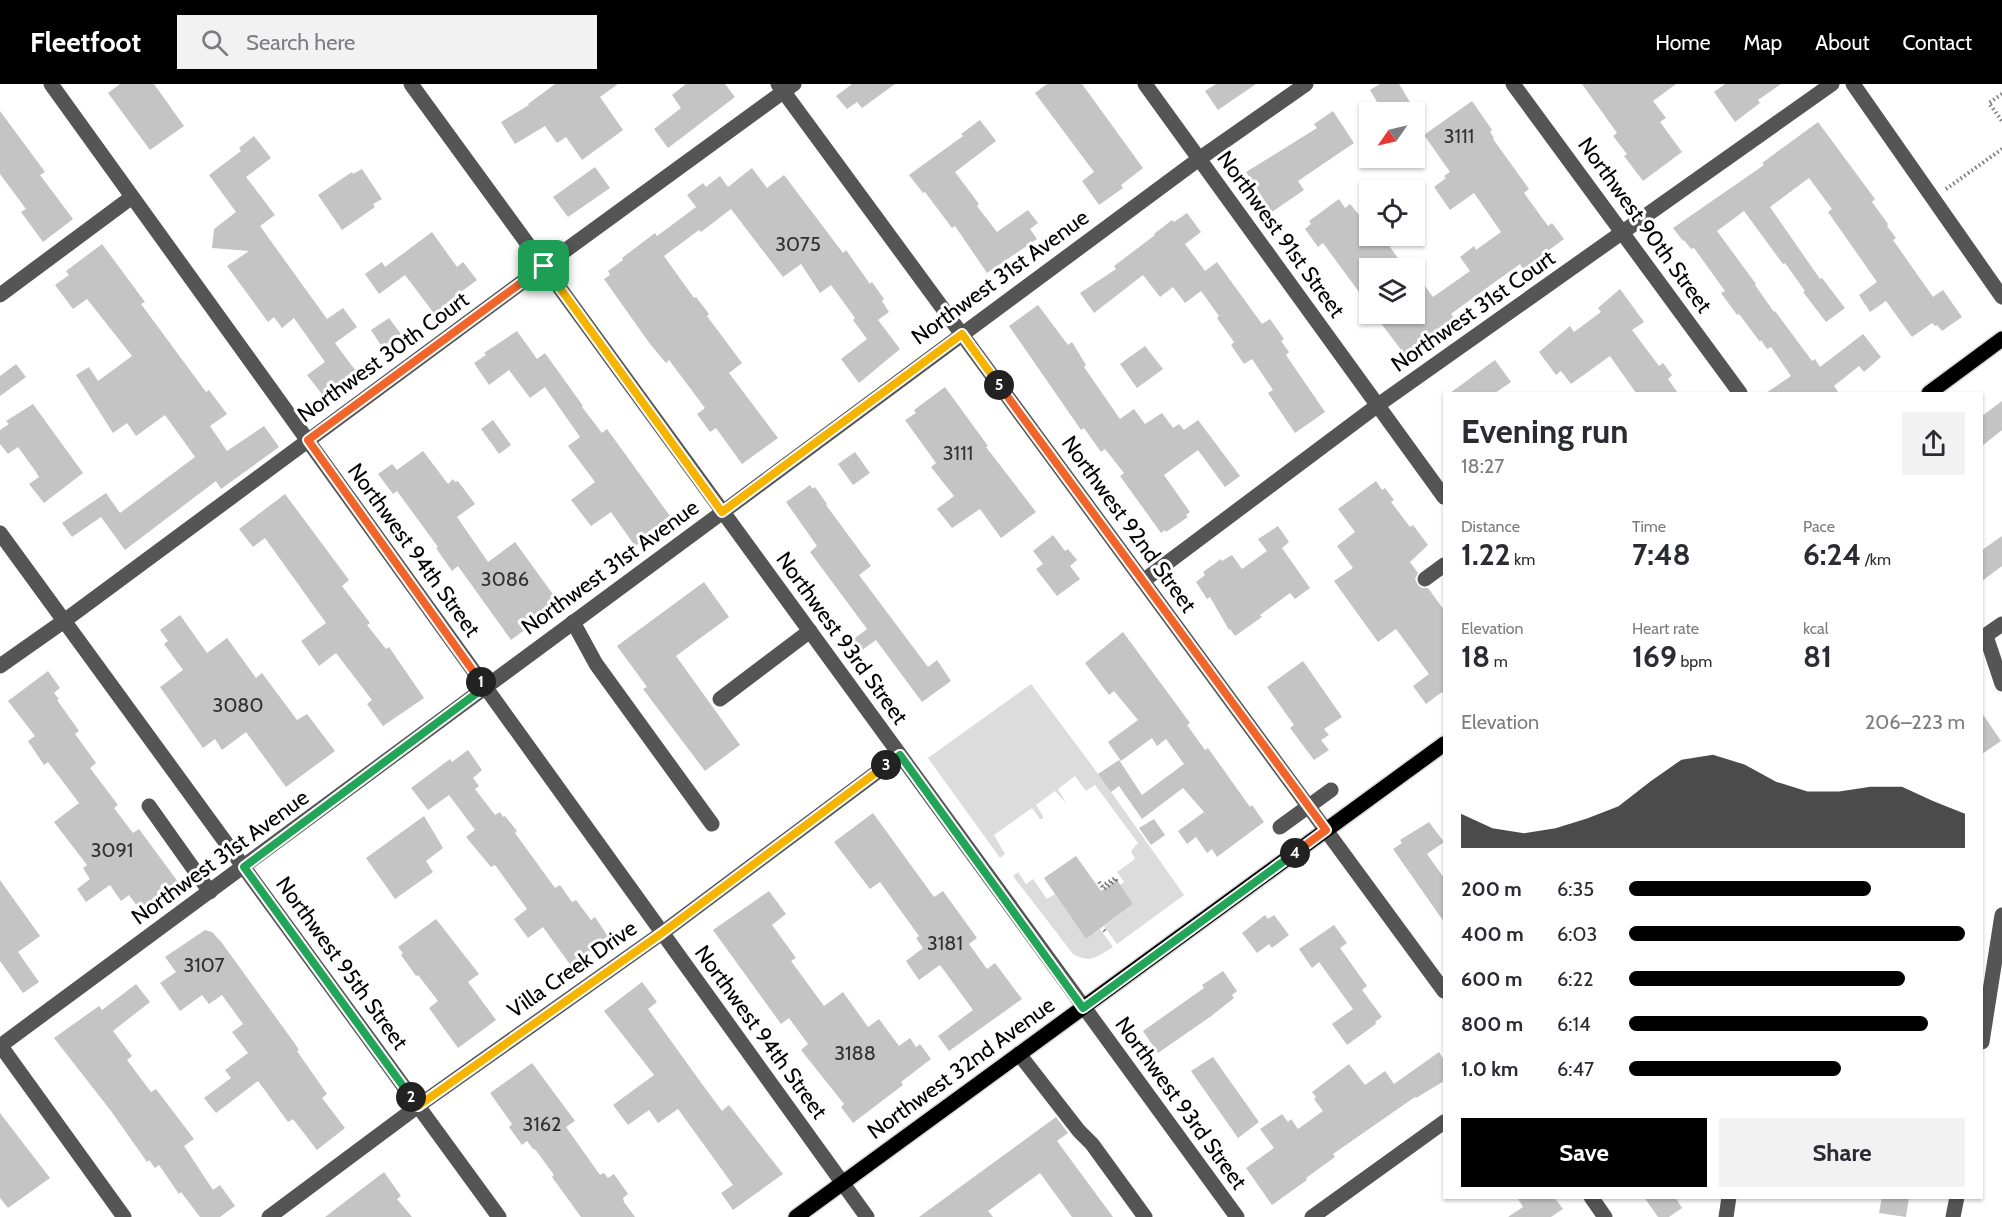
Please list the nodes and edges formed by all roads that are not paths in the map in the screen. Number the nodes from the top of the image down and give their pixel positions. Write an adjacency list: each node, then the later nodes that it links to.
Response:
1 (51, 84): 10 (street, Northwest 94th Street)
2 (411, 84): 12 (street, Northwest 93rd Street)
3 (1145, 84): 9 (street, Northwest 91st Street)
4 (1306, 84): 9 (street, Northwest 31st Avenue)
5 (1513, 84): 11 (street, Northwest 90th Street)
6 (1832, 84): 11 (street, Northwest 31st Court)
7 (1853, 84): 14 (street)
8 (785, 87): 12 (street, Northwest 30th Court); 15 (street, Northwest 92nd Street)
9 (1199, 159): 15 (street, Northwest 31st Avenue); 19 (street, Northwest 91st Street)
10 (132, 197): 13 (street); 20 (street, Northwest 94th Street)
11 (1622, 233): 17 (street, Northwest 90th Street); 19 (street, Northwest 31st Court)
12 (544, 266): 20 (street, Northwest 30th Court); 22 (street, Northwest 93rd Street)
13 (0, 295)
14 (2002, 297)
15 (962, 334): 22 (street, Northwest 31st Avenue); 26 (street, Northwest 92nd Street)
16 (2002, 339): 18 (main road)
17 (1739, 392)
18 (1930, 392)
19 (1378, 405): 21 (street, Northwest 91st Street); 26 (street, Northwest 31st Court)
20 (308, 440): 27 (street, Northwest 30th Court); 34 (street, Northwest 94th Street)
21 (1443, 496)
22 (722, 512): 28 (street, Northwest 31st Avenue); 30 (street, Northwest 93rd Street)
23 (0, 533): 27 (street, Northwest 95th Street)
24 (1443, 566): 25 (street)
25 (1425, 579)
26 (1143, 581): 40 (street, Northwest 92nd Street)
27 (64, 621): 32 (street, Northwest 30th Court); 44 (street, Northwest 95th Street)
28 (573, 622): 34 (street, Northwest 31st Avenue); 41 (street)
29 (2002, 624): 31 (street)
30 (810, 632): 35 (street); 37 (street, Northwest 93rd Street)
31 (1984, 637): 33 (street)
32 (0, 666)
33 (2002, 684)
34 (485, 687): 44 (street, Northwest 31st Avenue); 47 (street, Northwest 94th Street)
35 (720, 699)
36 (1443, 745): 43 (main road, Northwest 32nd Avenue)
37 (900, 755): 47 (street, Villa Creek Drive); 49 (street, Northwest 93rd Street)
38 (1331, 790): 40 (street)
39 (149, 806): 45 (street)
40 (1308, 806): 42 (street); 43 (street, Northwest 92nd Street)
41 (712, 824)
42 (1280, 827)
43 (1326, 830): 48 (street, Northwest 92nd Street); 49 (main road, Northwest 32nd Avenue)
44 (244, 867): 45 (street, Northwest 31st Avenue); 53 (street, Northwest 95th Street)
45 (210, 892): 51 (street, Northwest 31st Avenue)
46 (2002, 915): 50 (street)
47 (662, 933): 53 (street, Villa Creek Drive); 55 (street, Northwest 94th Street)
48 (1443, 990)
49 (1083, 1008): 52 (main road, Northwest 32nd Avenue); 65 (street, Northwest 93rd Street)
50 (1983, 1036)
51 (0, 1046): 59 (street)
52 (1020, 1054): 55 (main road, Northwest 32nd Avenue); 64 (street)
53 (418, 1106): 60 (street, Villa Creek Drive); 61 (street, Northwest 95th Street)
54 (1443, 1123): 66 (street)
55 (842, 1183): 62 (main road, Northwest 32nd Avenue); 63 (street, Northwest 94th Street)
56 (1592, 1199): 67 (street)
57 (1729, 1199): 68 (street)
58 (1957, 1199): 69 (street)
59 (124, 1217)
60 (269, 1217)
61 (499, 1217)
62 (796, 1217)
63 (867, 1217)
64 (1145, 1217)
65 (1237, 1217)
66 (1312, 1217)
67 (1605, 1217)
68 (1726, 1217)
69 (1953, 1217)

